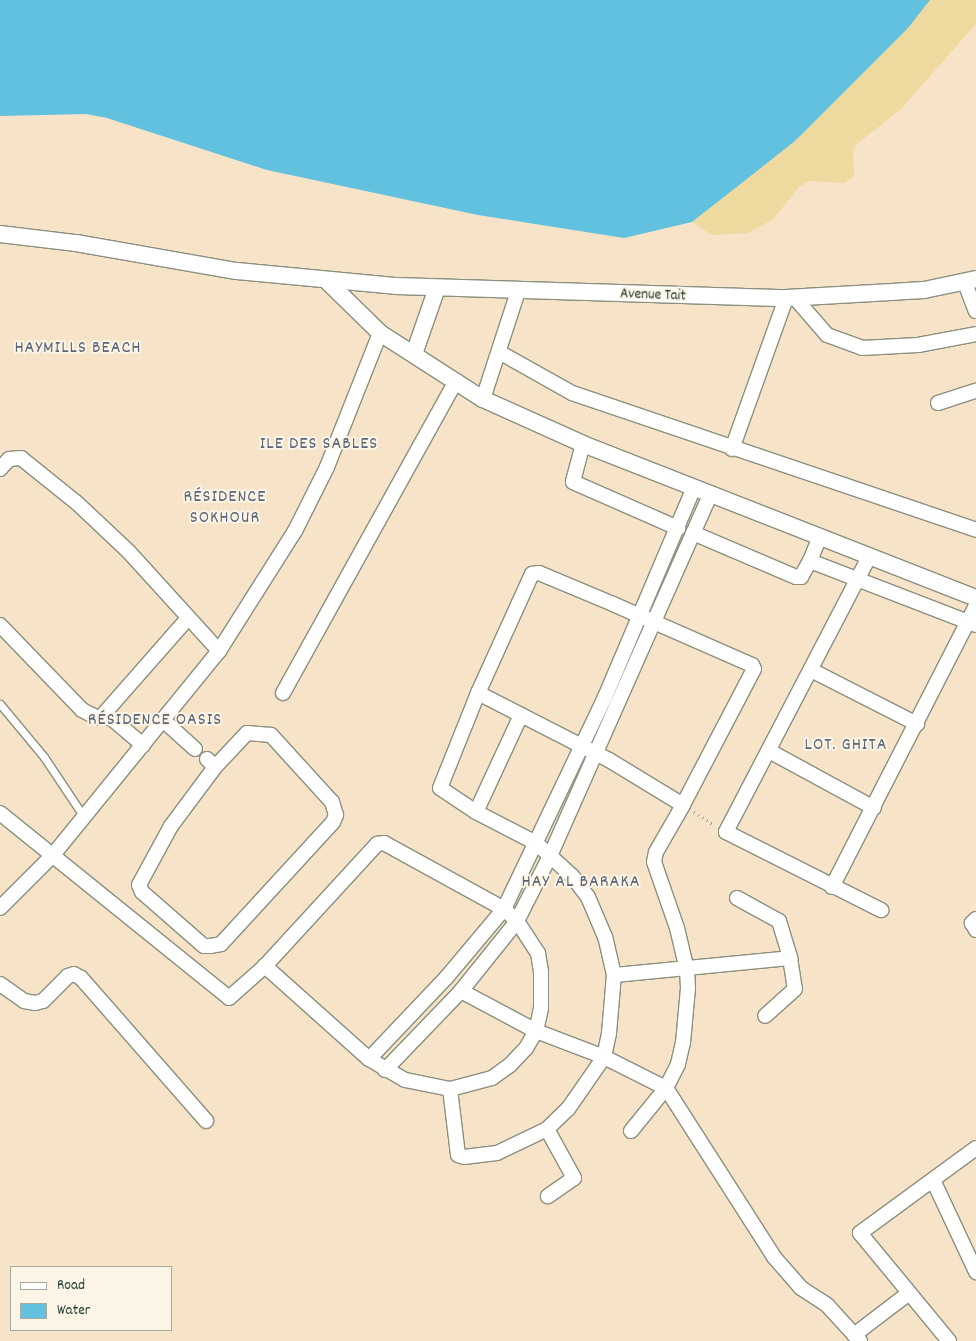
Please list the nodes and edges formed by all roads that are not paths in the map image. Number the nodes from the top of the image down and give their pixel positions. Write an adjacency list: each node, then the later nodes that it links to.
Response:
1 (0, 234): 3 (street, Avenue Tait)
2 (970, 281): 6 (street, Avenue Tait); 7 (street)
3 (328, 282): 4 (street, Avenue Tait); 8 (street)
4 (437, 288): 5 (street, Avenue Tait); 11 (street)
5 (518, 291): 6 (street, Avenue Tait); 10 (street)
6 (790, 298): 9 (street); 17 (street)
7 (976, 311)
8 (380, 332): 11 (street); 35 (street)
9 (976, 334)
10 (499, 352): 14 (street); 17 (street)
11 (414, 354): 12 (street)
12 (456, 381): 14 (street); 37 (street)
13 (976, 392): 15 (street)
14 (483, 399): 16 (street)
15 (938, 403)
16 (584, 444): 19 (street); 21 (street)
17 (732, 449): 22 (street)
18 (0, 470): 31 (street)
19 (694, 487): 20 (street); 21 (street)
20 (711, 493): 23 (street); 24 (street)
21 (678, 528): 30 (street)
22 (976, 530)
23 (693, 533): 26 (street); 32 (street)
24 (820, 536): 25 (street); 26 (street)
25 (869, 557): 27 (street); 28 (street)
26 (810, 561): 27 (street)
27 (860, 579): 33 (street); 36 (street)
28 (976, 598)
29 (976, 606): 33 (street)
30 (640, 616): 32 (street); 38 (street); 46 (street)
31 (188, 618): 35 (street); 41 (street)
32 (654, 622): 46 (street); 49 (street)
33 (972, 623): 43 (street)
34 (0, 625): 41 (street)
35 (219, 651): 42 (street)
36 (813, 671): 43 (street); 47 (street)
37 (283, 693)
38 (478, 693): 40 (street); 51 (street)
39 (0, 704): 53 (lane)
40 (521, 715): 46 (street); 51 (street)
41 (102, 716): 44 (street)
42 (163, 720): 44 (street); 45 (street)
43 (917, 724): 50 (street)
44 (143, 745): 53 (street)
45 (194, 749)
46 (588, 750): 49 (street); 54 (street); 56 (street)
47 (771, 752): 50 (street); 57 (street)
48 (211, 763): 48 (street)
49 (683, 805): 67 (street)
50 (874, 808): 57 (street)
51 (476, 812): 54 (street)
52 (0, 813): 55 (street)
53 (84, 818): 55 (street)
54 (536, 843): 56 (street); 60 (street)
55 (53, 855): 59 (street); 66 (street)
56 (550, 856): 63 (street); 68 (street)
57 (832, 887): 61 (street)
58 (738, 898): 65 (street)
59 (0, 908)
60 (504, 909): 63 (street); 66 (street); 74 (street)
61 (880, 910)
62 (976, 919): 64 (street)
63 (517, 921): 70 (street); 72 (street)
64 (976, 930)
65 (790, 958): 67 (street); 71 (street)
66 (265, 966): 74 (street)
67 (686, 970): 68 (street); 76 (street)
68 (614, 975): 73 (street)
69 (0, 984): 78 (street)
70 (460, 990): 72 (street); 75 (street)
71 (765, 1016)
72 (536, 1031): 73 (street); 77 (street)
73 (604, 1057): 76 (street); 79 (street)
74 (369, 1060): 75 (street)
75 (385, 1070): 77 (street)
76 (666, 1088): 80 (street); 86 (street)
77 (450, 1089): 79 (street)
78 (206, 1121)
79 (547, 1130): 83 (street)
80 (631, 1131)
81 (976, 1148): 82 (street)
82 (933, 1180): 84 (street); 85 (street)
83 (548, 1196)
84 (976, 1272)
85 (909, 1293): 86 (street); 87 (street)
86 (857, 1338)
87 (949, 1341)

